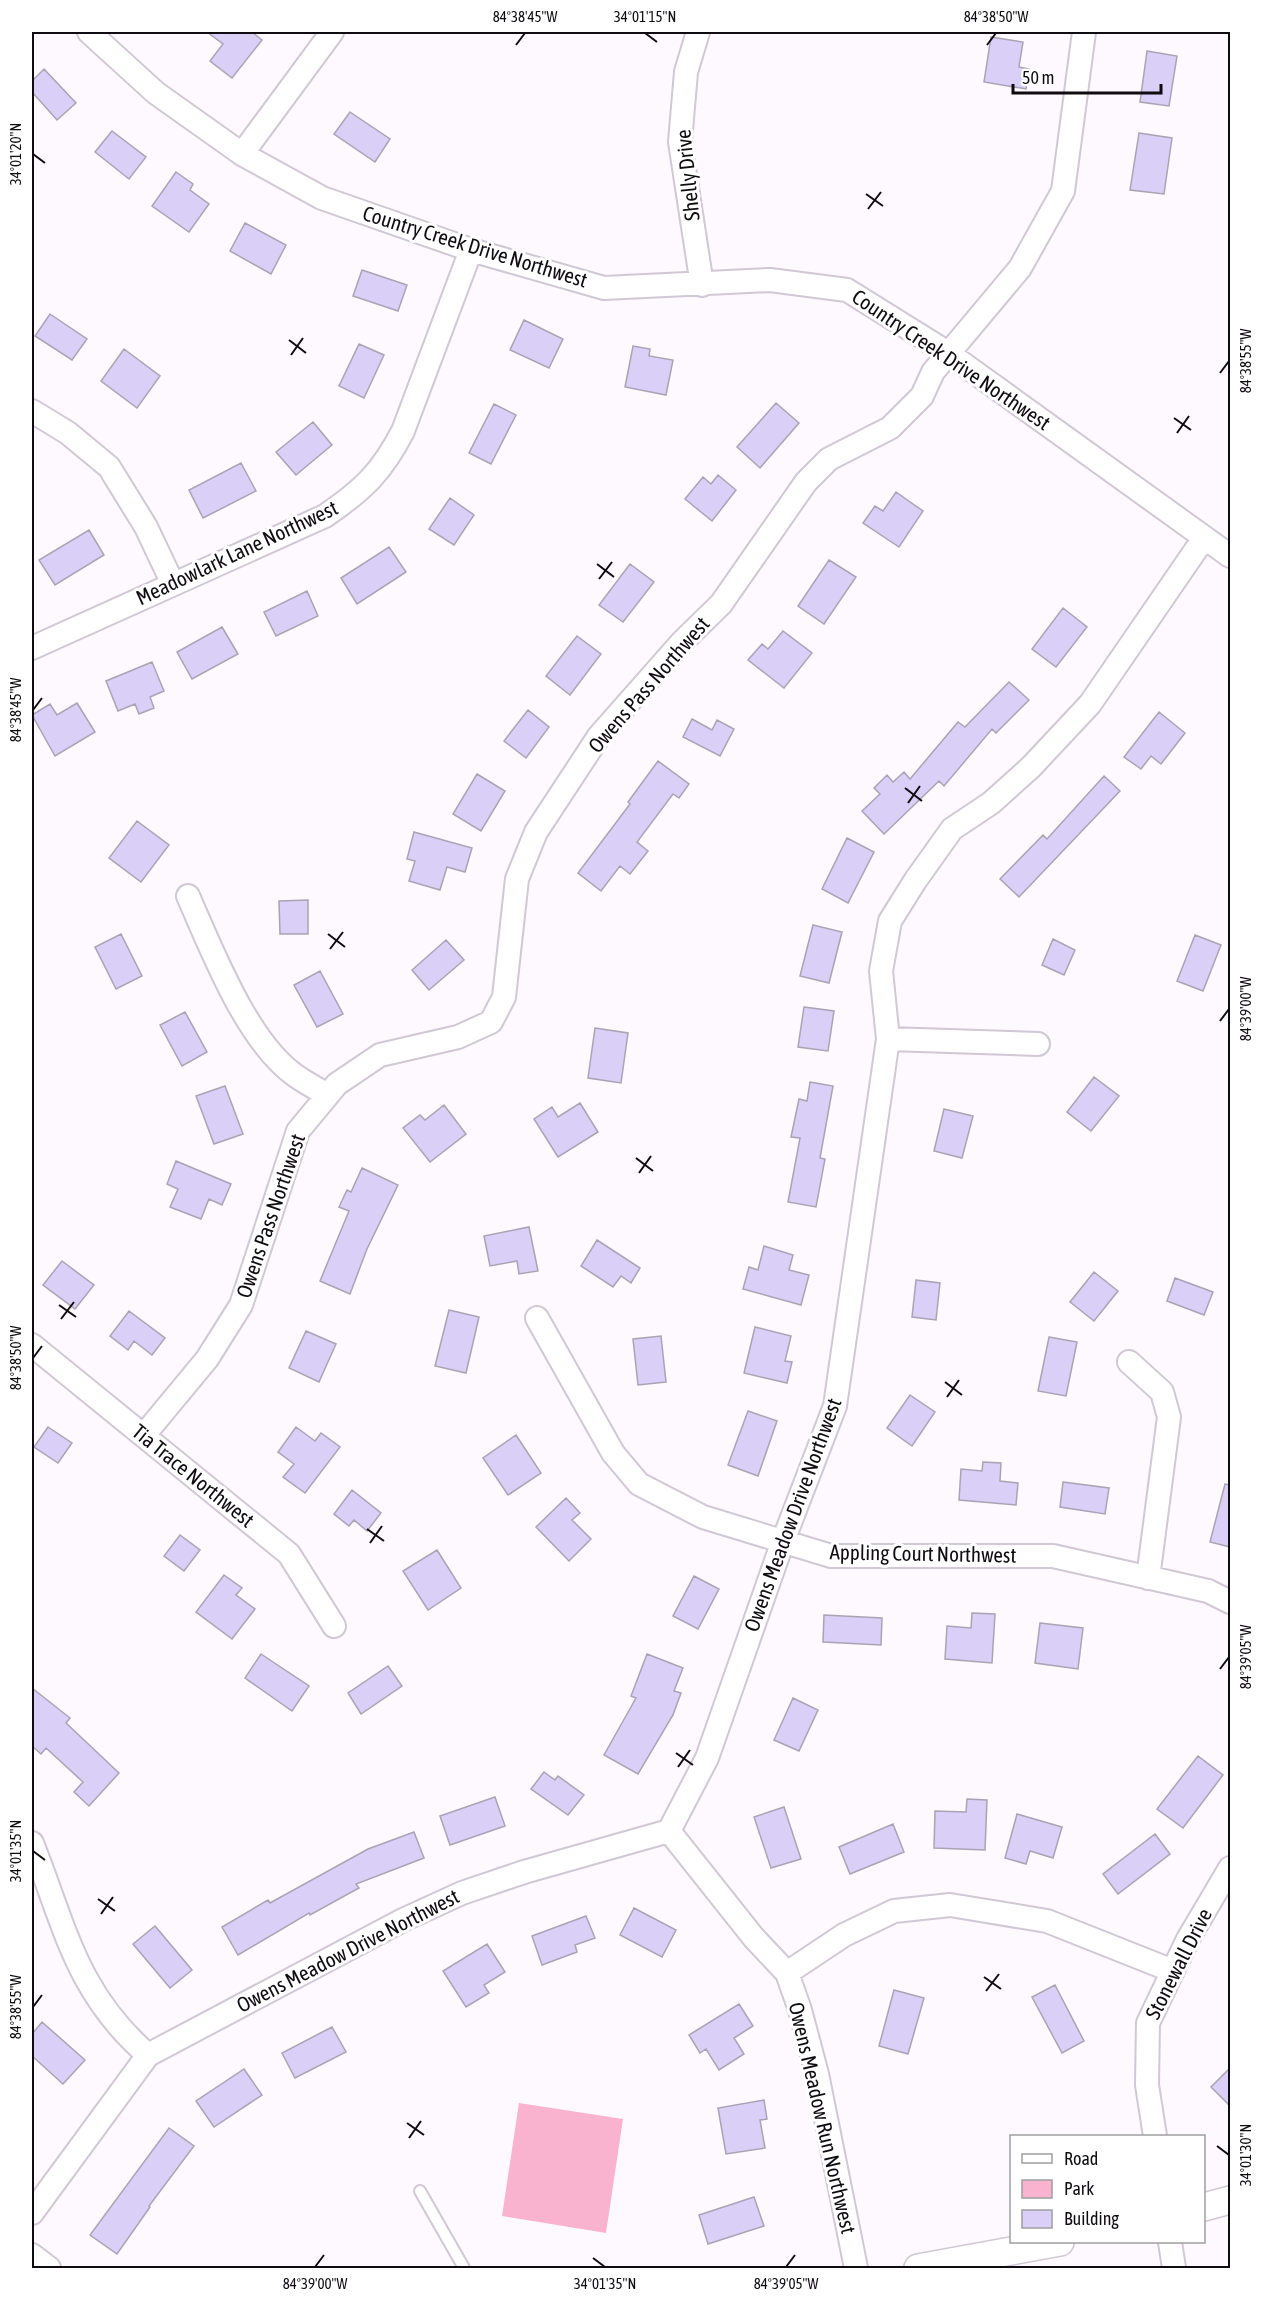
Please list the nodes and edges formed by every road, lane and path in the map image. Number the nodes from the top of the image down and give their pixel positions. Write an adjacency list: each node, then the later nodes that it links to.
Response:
1 (89, 32): 5 (street, Country Creek Drive Northwest)
2 (332, 32): 5 (street)
3 (698, 32): 7 (street, Shelly Drive)
4 (1084, 32): 8 (street, Owens Pass Northwest)
5 (242, 154): 6 (street, Country Creek Drive Northwest)
6 (471, 250): 7 (street, Country Creek Drive Northwest); 12 (street, Meadowlark Lane Northwest)
7 (702, 285): 8 (street, Country Creek Drive Northwest)
8 (948, 353): 10 (street, Country Creek Drive Northwest); 17 (street, Owens Pass Northwest)
9 (32, 411): 12 (street)
10 (1204, 538): 11 (street, Country Creek Drive Northwest); 15 (street, Owens Meadow Drive Northwest)
11 (1230, 556)
12 (173, 584): 13 (street, Meadowlark Lane Northwest)
13 (32, 648)
14 (188, 896): 17 (street)
15 (888, 1039): 16 (street); 22 (street, Owens Meadow Drive Northwest)
16 (1038, 1044)
17 (328, 1095): 21 (street, Owens Pass Northwest)
18 (537, 1318): 22 (street, Appling Court Northwest)
19 (32, 1345): 21 (street, Tia Trace Northwest)
20 (1129, 1362): 23 (street)
21 (144, 1435): 25 (street, Tia Trace Northwest)
22 (783, 1541): 23 (street, Appling Court Northwest); 26 (street, Owens Meadow Drive Northwest)
23 (1148, 1578): 24 (street, Appling Court Northwest)
24 (1230, 1602)
25 (334, 1626)
26 (669, 1832): 30 (street, Owens Meadow Run Northwest); 31 (street, Owens Meadow Drive Northwest)
27 (32, 1843): 31 (street)
28 (1230, 1868): 29 (street, Stonewall Drive)
29 (1173, 1971): 30 (street); 32 (street, Stonewall Drive)
30 (787, 1973): 42 (street, Owens Meadow Run Northwest)
31 (148, 2055): 36 (street, Owens Meadow Drive Northwest)
32 (1155, 2135)
33 (420, 2191): 41 (lane)
34 (1230, 2200): 35 (street)
35 (1205, 2206)
36 (32, 2213)
37 (1049, 2243): 43 (street)
38 (1170, 2243): 44 (street)
39 (32, 2255): 40 (street)
40 (50, 2268)
41 (464, 2268)
42 (856, 2268)
43 (918, 2268)
44 (1174, 2268)

